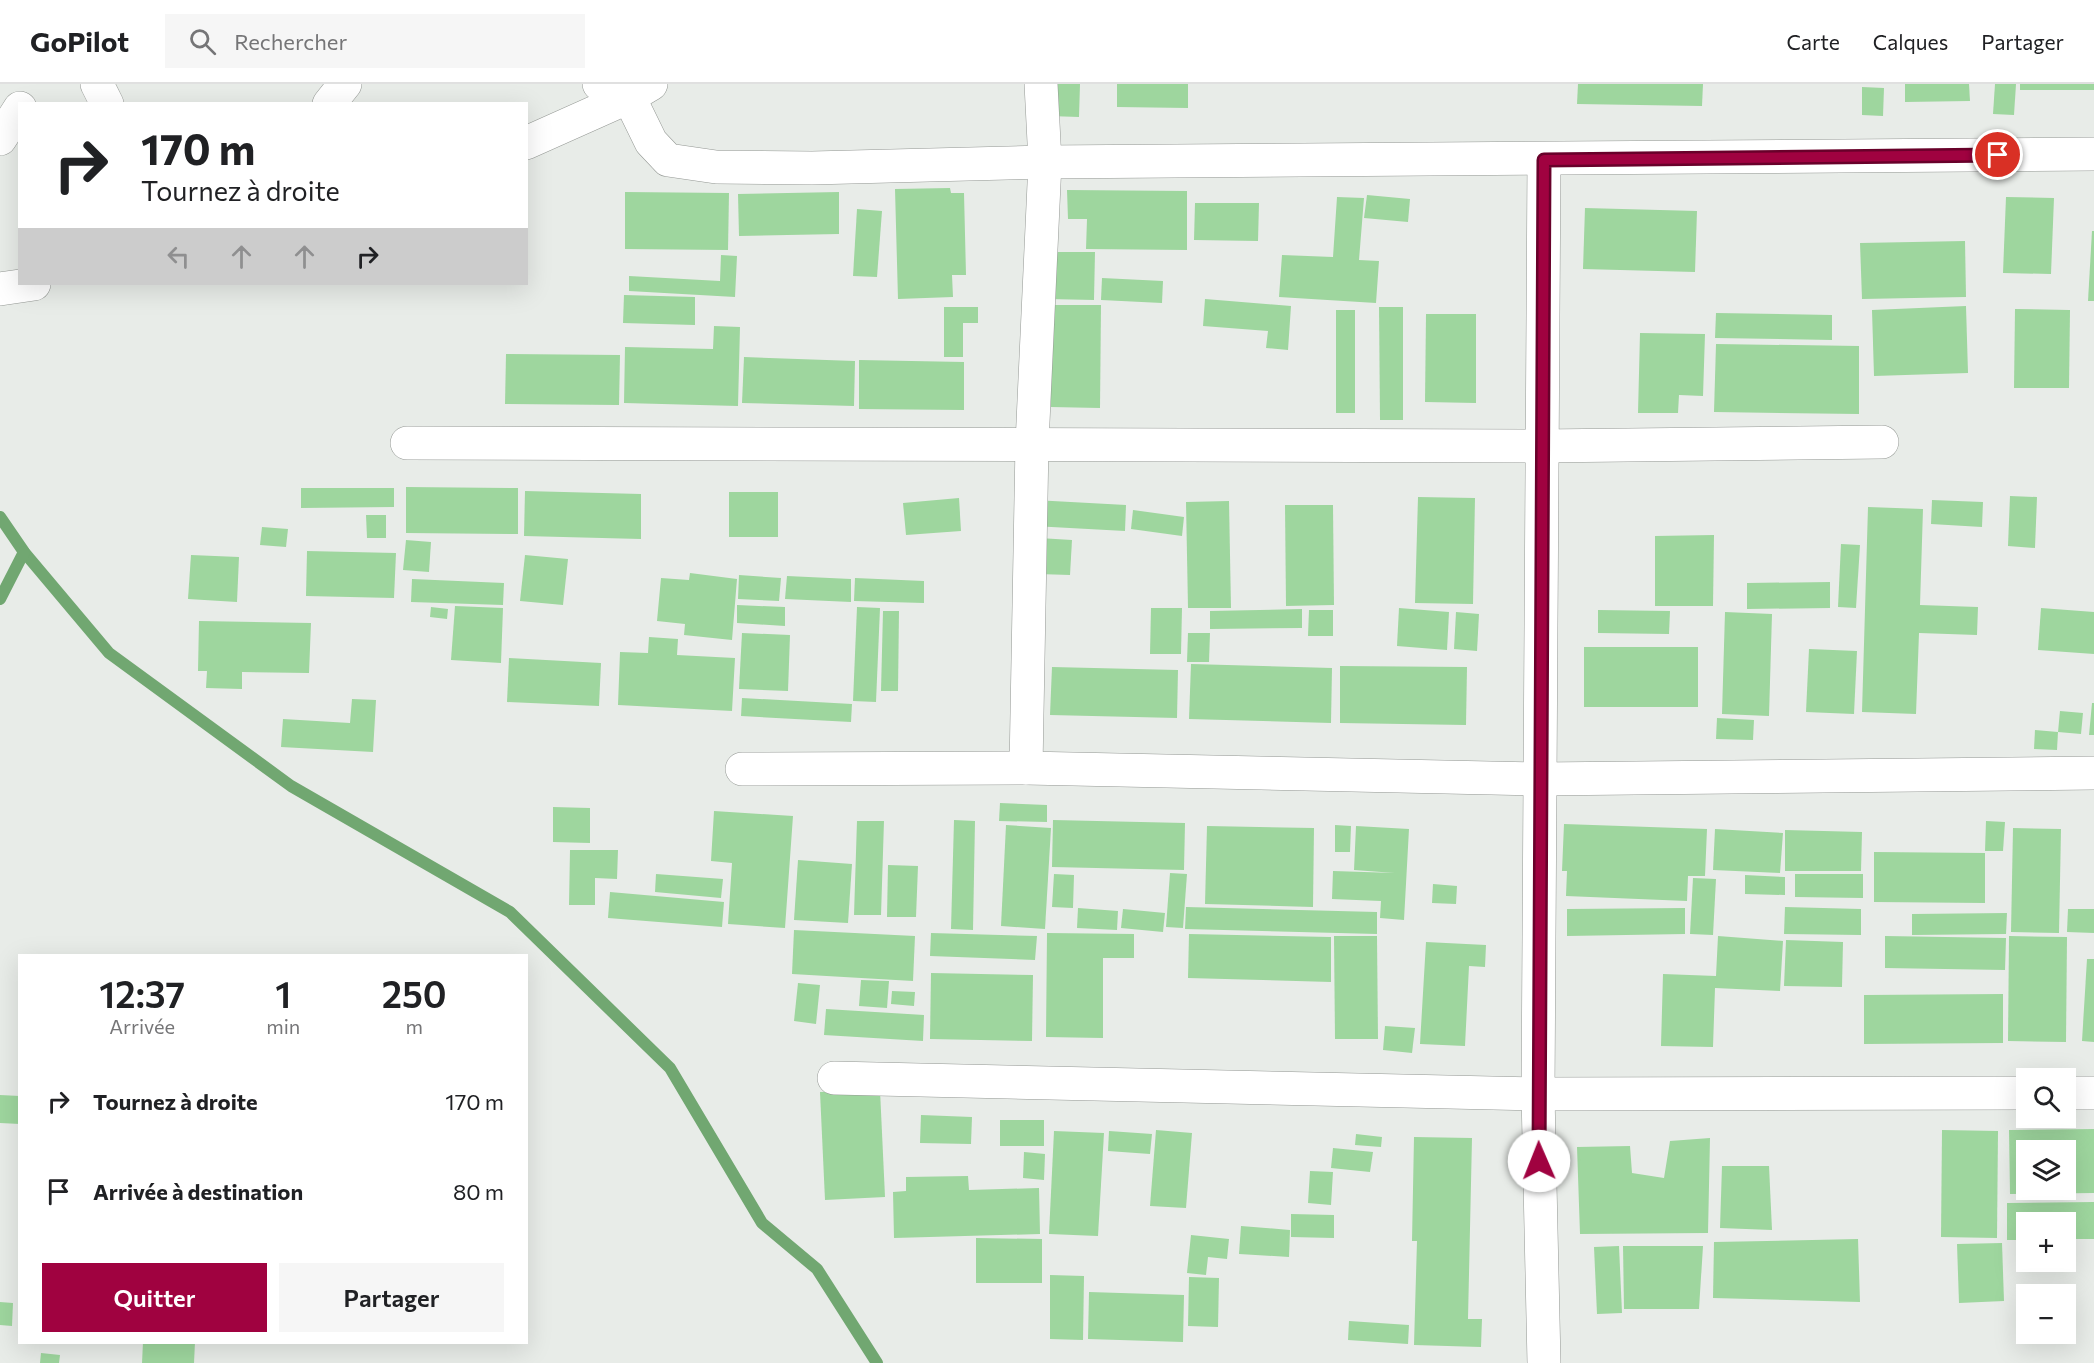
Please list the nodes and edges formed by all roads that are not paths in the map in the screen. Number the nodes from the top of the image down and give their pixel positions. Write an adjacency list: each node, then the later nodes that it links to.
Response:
1 (36, 84): 7 (street)
2 (96, 84): 8 (street)
3 (345, 84): 9 (street)
4 (600, 84): 6 (street)
5 (1041, 84): 15 (street)
6 (640, 91): 12 (street); 15 (street)
7 (23, 102)
8 (106, 102)
9 (331, 102)
10 (18, 111): 11 (street)
11 (0, 139)
12 (528, 142)
13 (2094, 154): 14 (street)
14 (1544, 160): 15 (street); 21 (street)
15 (1045, 162): 20 (street)
16 (27, 285): 17 (street)
17 (0, 289)
18 (1882, 442): 21 (street)
19 (407, 443): 20 (street)
20 (1032, 444): 21 (street); 22 (street)
21 (1541, 446): 25 (street)
22 (1026, 768): 23 (street); 25 (street)
23 (741, 770)
24 (2094, 773): 25 (street)
25 (1540, 779): 30 (street)
26 (834, 1078): 30 (street)
27 (2016, 1093): 30 (street)
28 (2076, 1093): 29 (street)
29 (2094, 1093)
30 (1538, 1094): 31 (street)
31 (1544, 1363)

